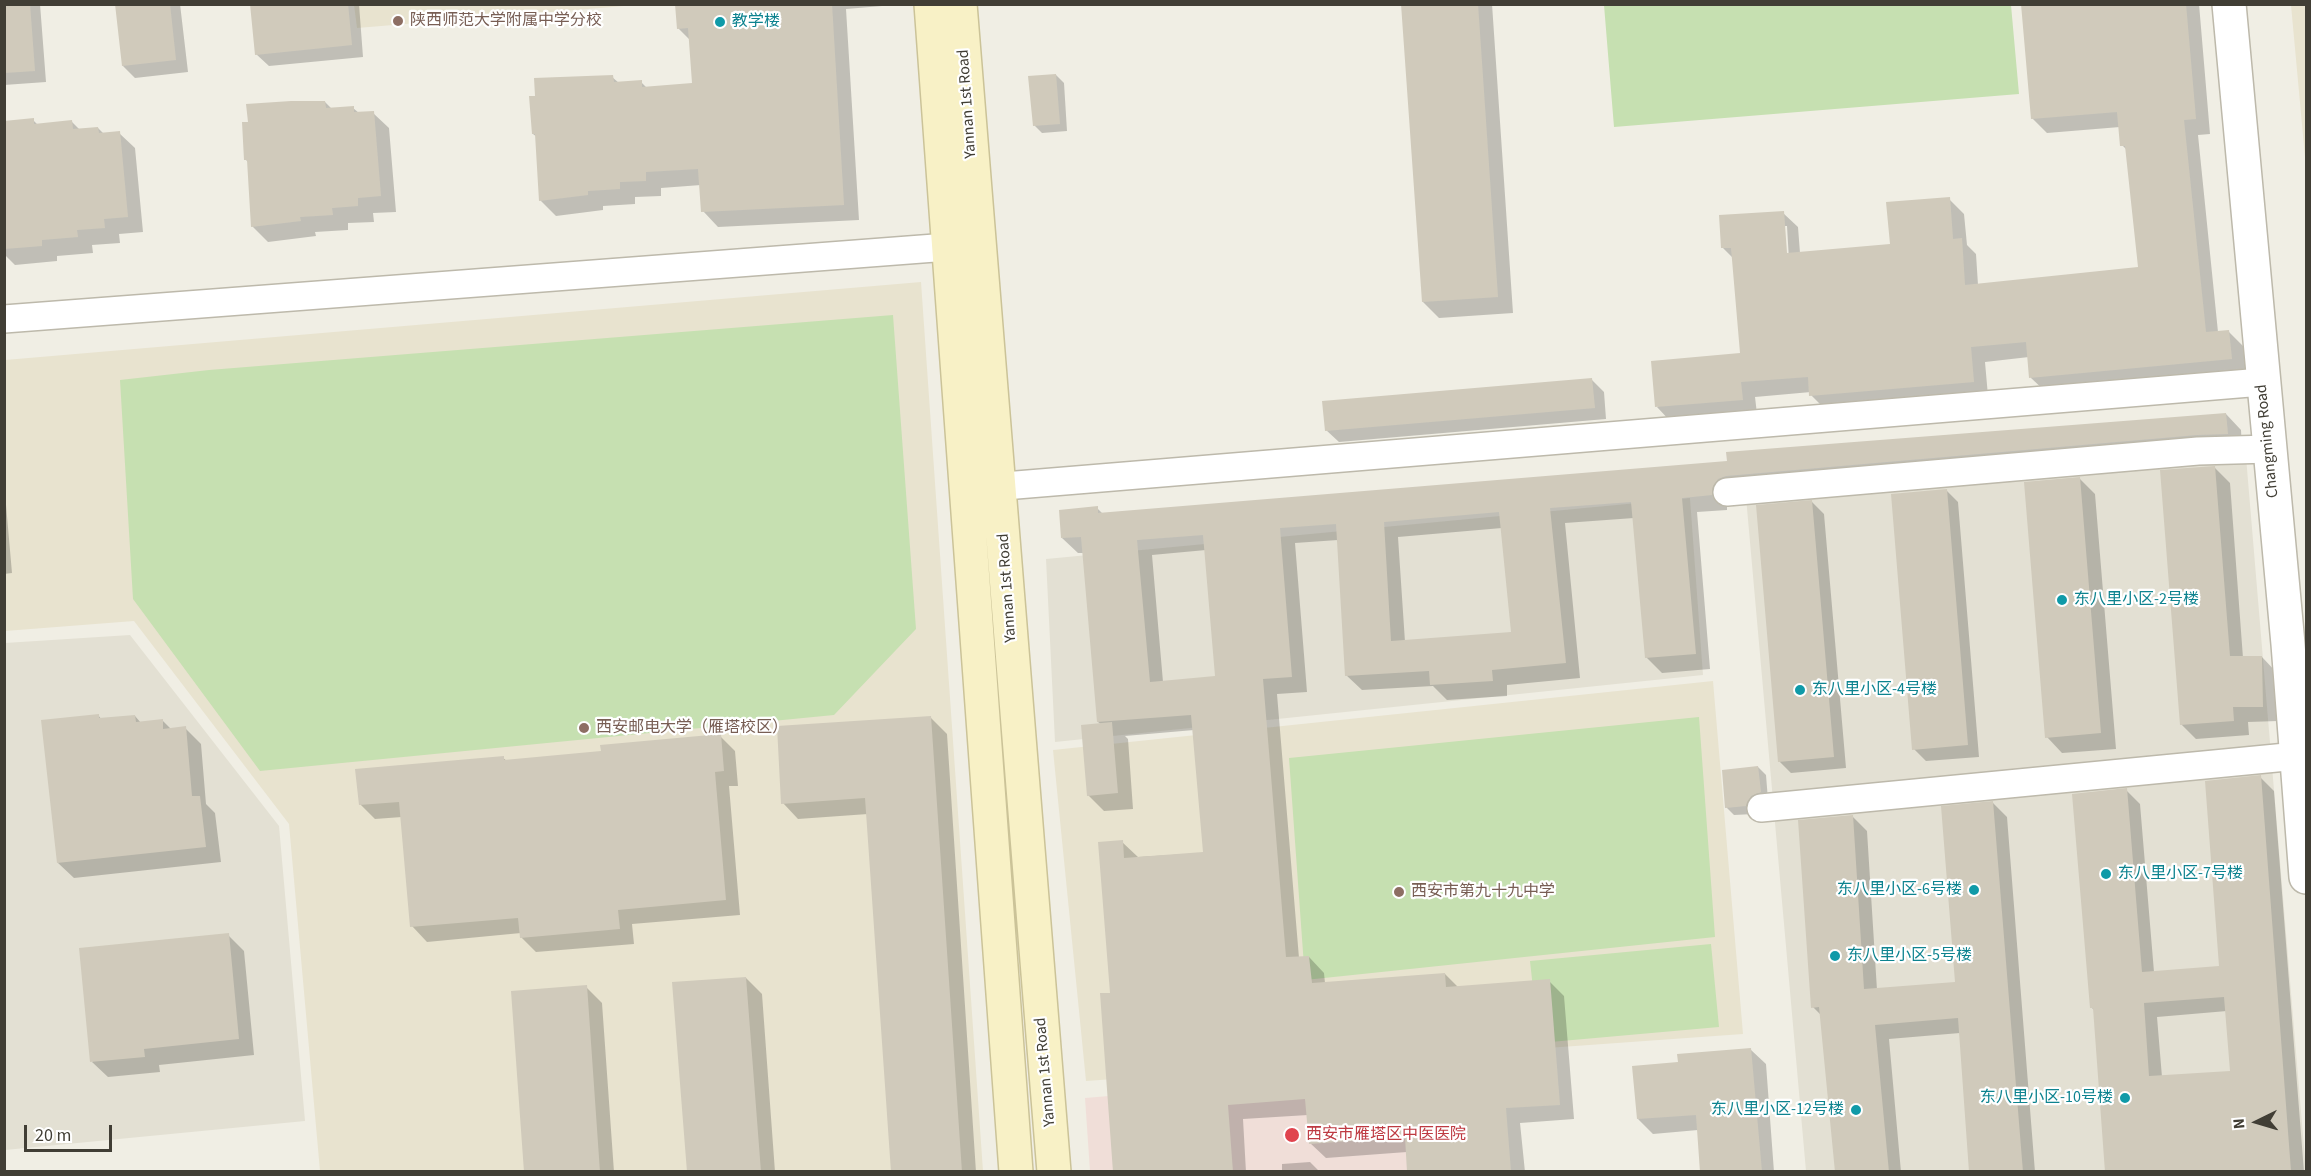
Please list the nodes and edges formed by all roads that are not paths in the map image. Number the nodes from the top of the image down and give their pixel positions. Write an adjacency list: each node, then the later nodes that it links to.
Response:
1 (931, 4): 4 (main road, Yannan 1st Road)
2 (960, 4): 8 (main road, Yannan 1st Road)
3 (2229, 4): 6 (street, Changming Road)
4 (948, 247): 5 (street); 9 (main road, Yannan 1st Road)
5 (4, 319)
6 (2262, 382): 7 (street, Changming Road); 8 (street)
7 (2270, 449): 10 (street); 11 (street, Changming Road)
8 (1000, 488): 9 (street); 16 (main road, Yannan 1st Road)
9 (966, 489): 15 (main road, Yannan 1st Road)
10 (1727, 492)
11 (2297, 642): 12 (street, Changming Road)
12 (2296, 756): 13 (street); 14 (street, Changming Road)
13 (1761, 808)
14 (2307, 877)
15 (1016, 1172)
16 (1054, 1172)

